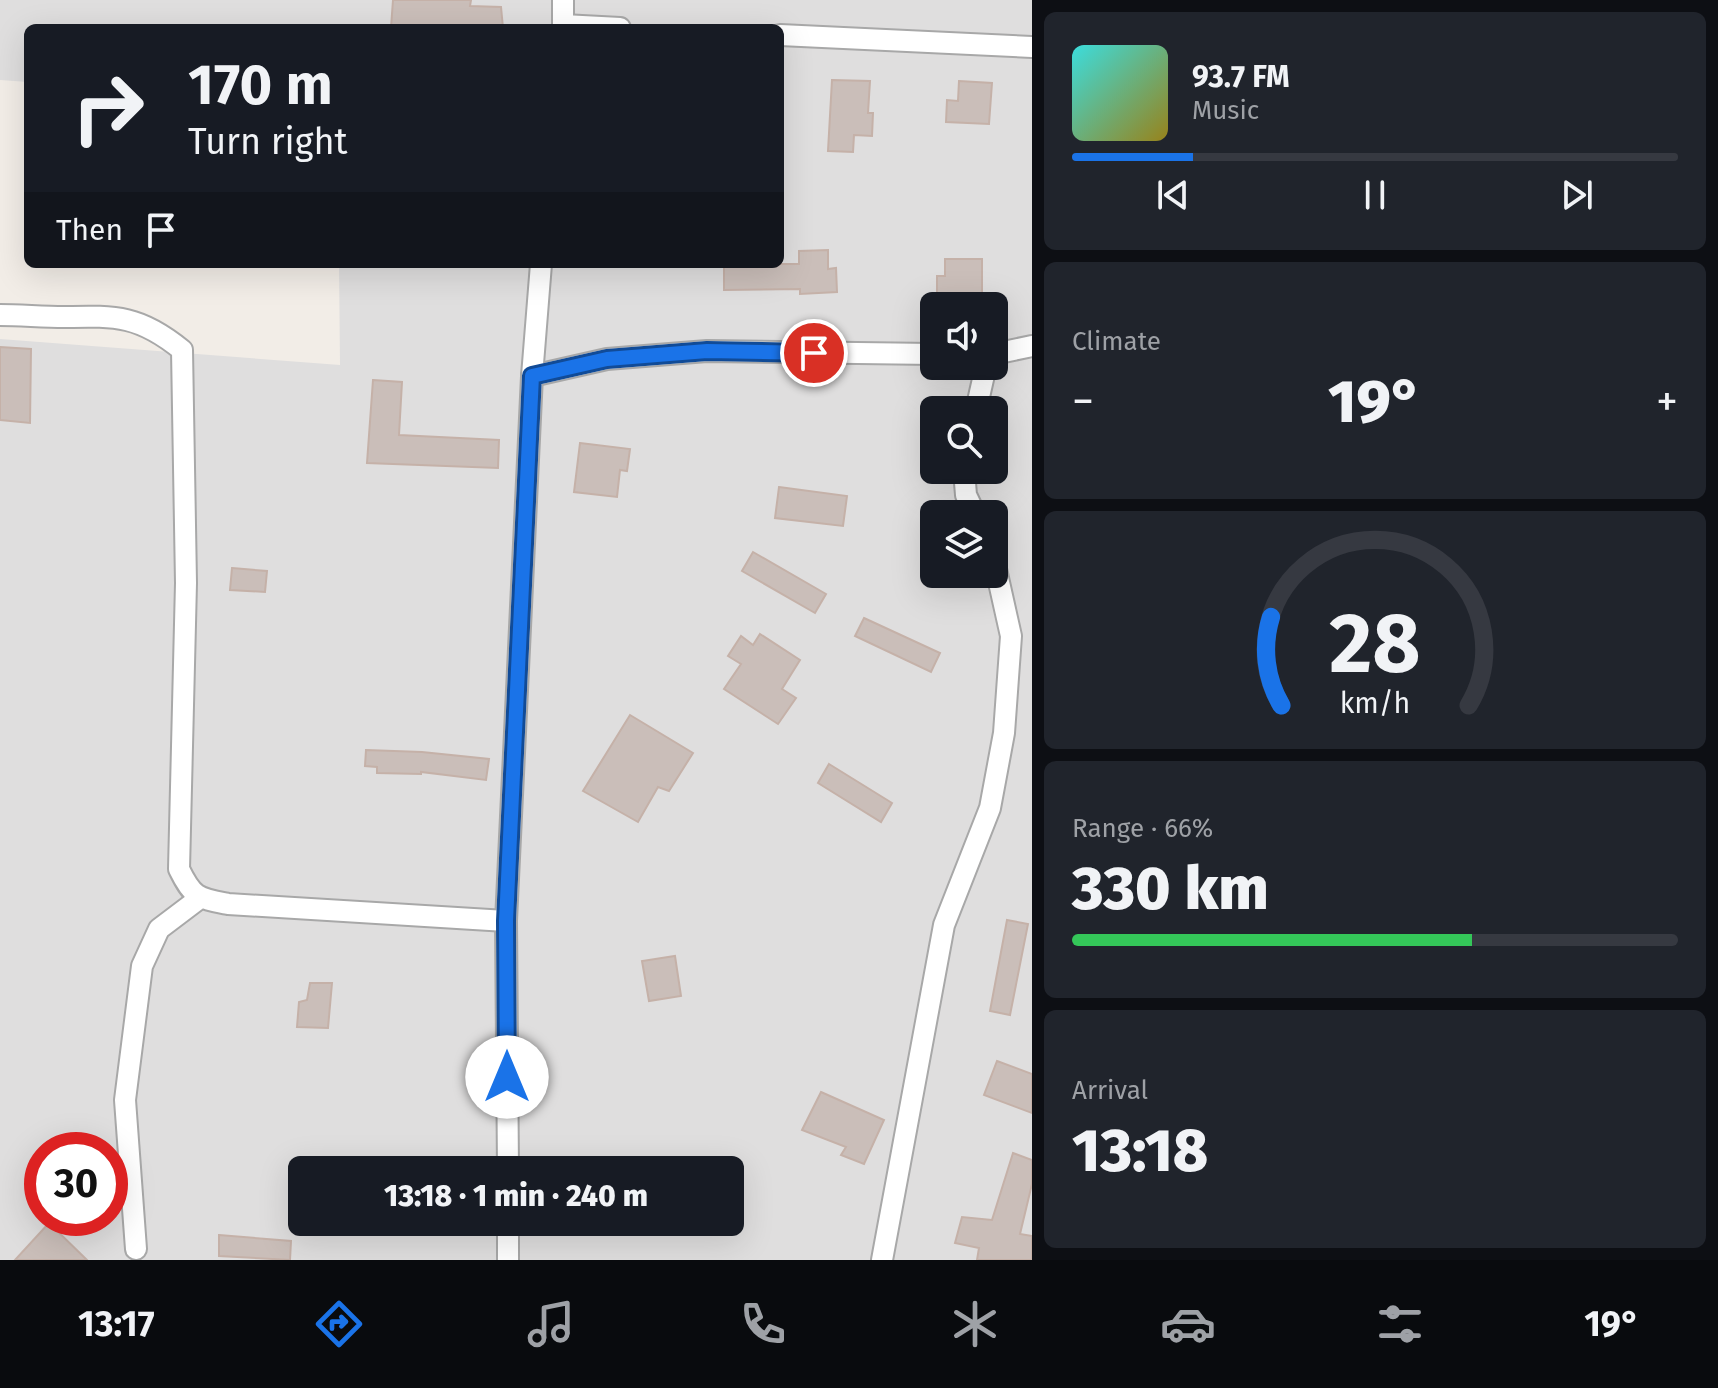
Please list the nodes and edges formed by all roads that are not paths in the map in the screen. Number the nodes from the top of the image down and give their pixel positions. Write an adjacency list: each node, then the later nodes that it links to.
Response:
1 (563, 0): 2 (street)
2 (563, 24)
3 (784, 35): 4 (street)
4 (1032, 47)
5 (541, 268): 10 (street)
6 (0, 315): 12 (street)
7 (1032, 346): 8 (street)
8 (1008, 351)
9 (920, 354): 10 (street)
10 (532, 376): 13 (street)
11 (1000, 588): 18 (street)
12 (200, 898): 13 (street); 16 (street)
13 (506, 921): 14 (street)
14 (508, 1156)
15 (508, 1236): 17 (street)
16 (136, 1249)
17 (508, 1260)
18 (882, 1260)

